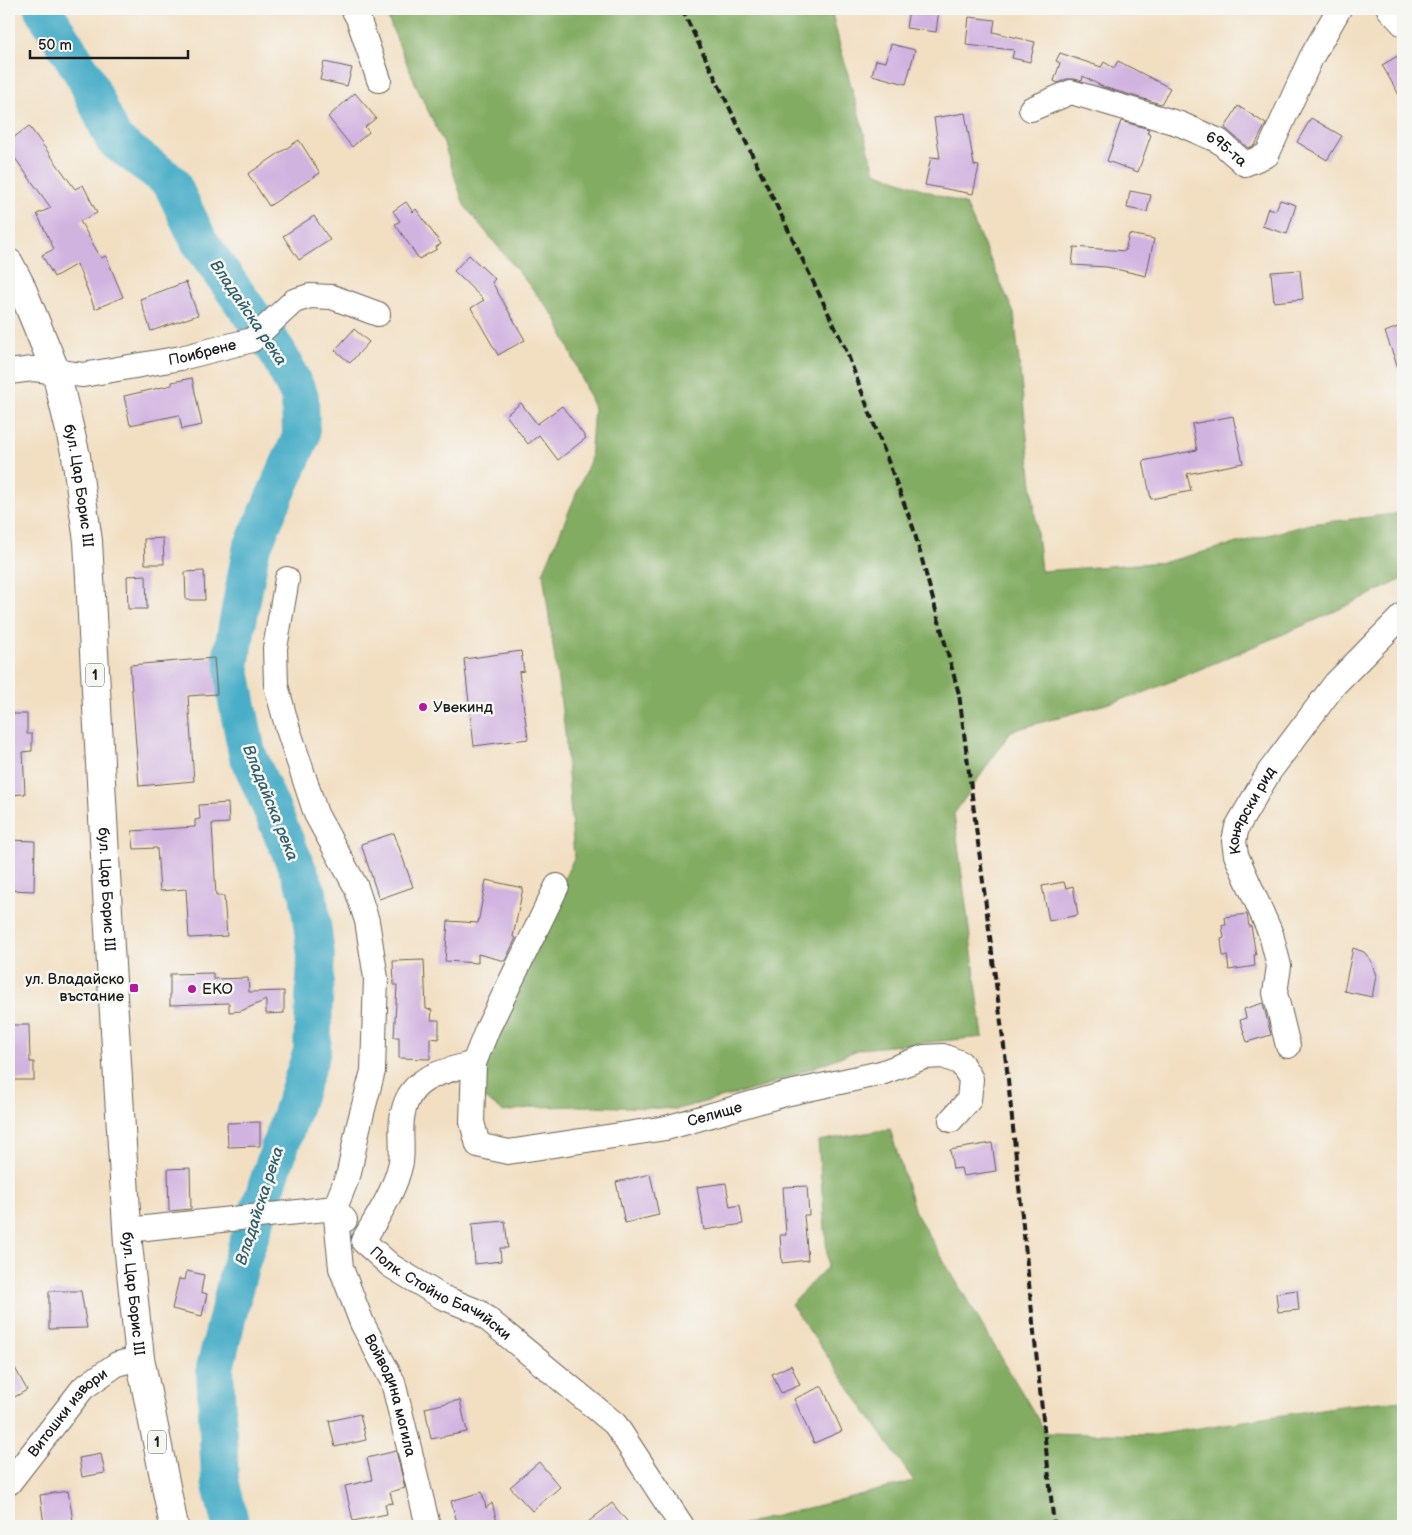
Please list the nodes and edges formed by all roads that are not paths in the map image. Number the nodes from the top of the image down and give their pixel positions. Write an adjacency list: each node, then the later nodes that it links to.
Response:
1 (353, 9): 5 (street)
2 (1339, 9): 6 (street, 695-та)
3 (1389, 9): 4 (street)
4 (1403, 24)
5 (379, 80)
6 (1031, 109)
7 (9, 262): 10 (main road, бул. Цар Борис III / 1)
8 (378, 314): 10 (street, Поибрене)
9 (9, 372): 10 (street, Поибрене)
10 (56, 372): 18 (main road, бул. Цар Борис III / 1)
11 (287, 579): 17 (street)
12 (1403, 614): 14 (street, Конярски рид)
13 (556, 886): 15 (street)
14 (1288, 1046)
15 (474, 1063): 16 (street, Селище); 19 (street, Полк. Стойно Бачийски)
16 (951, 1120)
17 (335, 1208): 18 (street); 19 (street); 20 (street, Войводина могила)
18 (128, 1230): 21 (main road, бул. Цар Борис III / 1)
19 (363, 1241): 20 (street); 25 (street, Полк. Стойно Бачийски)
20 (342, 1268): 24 (street, Войводина могила)
21 (140, 1358): 22 (street, Витошки извори); 23 (main road, бул. Цар Борис III / 1)
22 (9, 1483)
23 (174, 1526)
24 (428, 1526)
25 (682, 1526)

